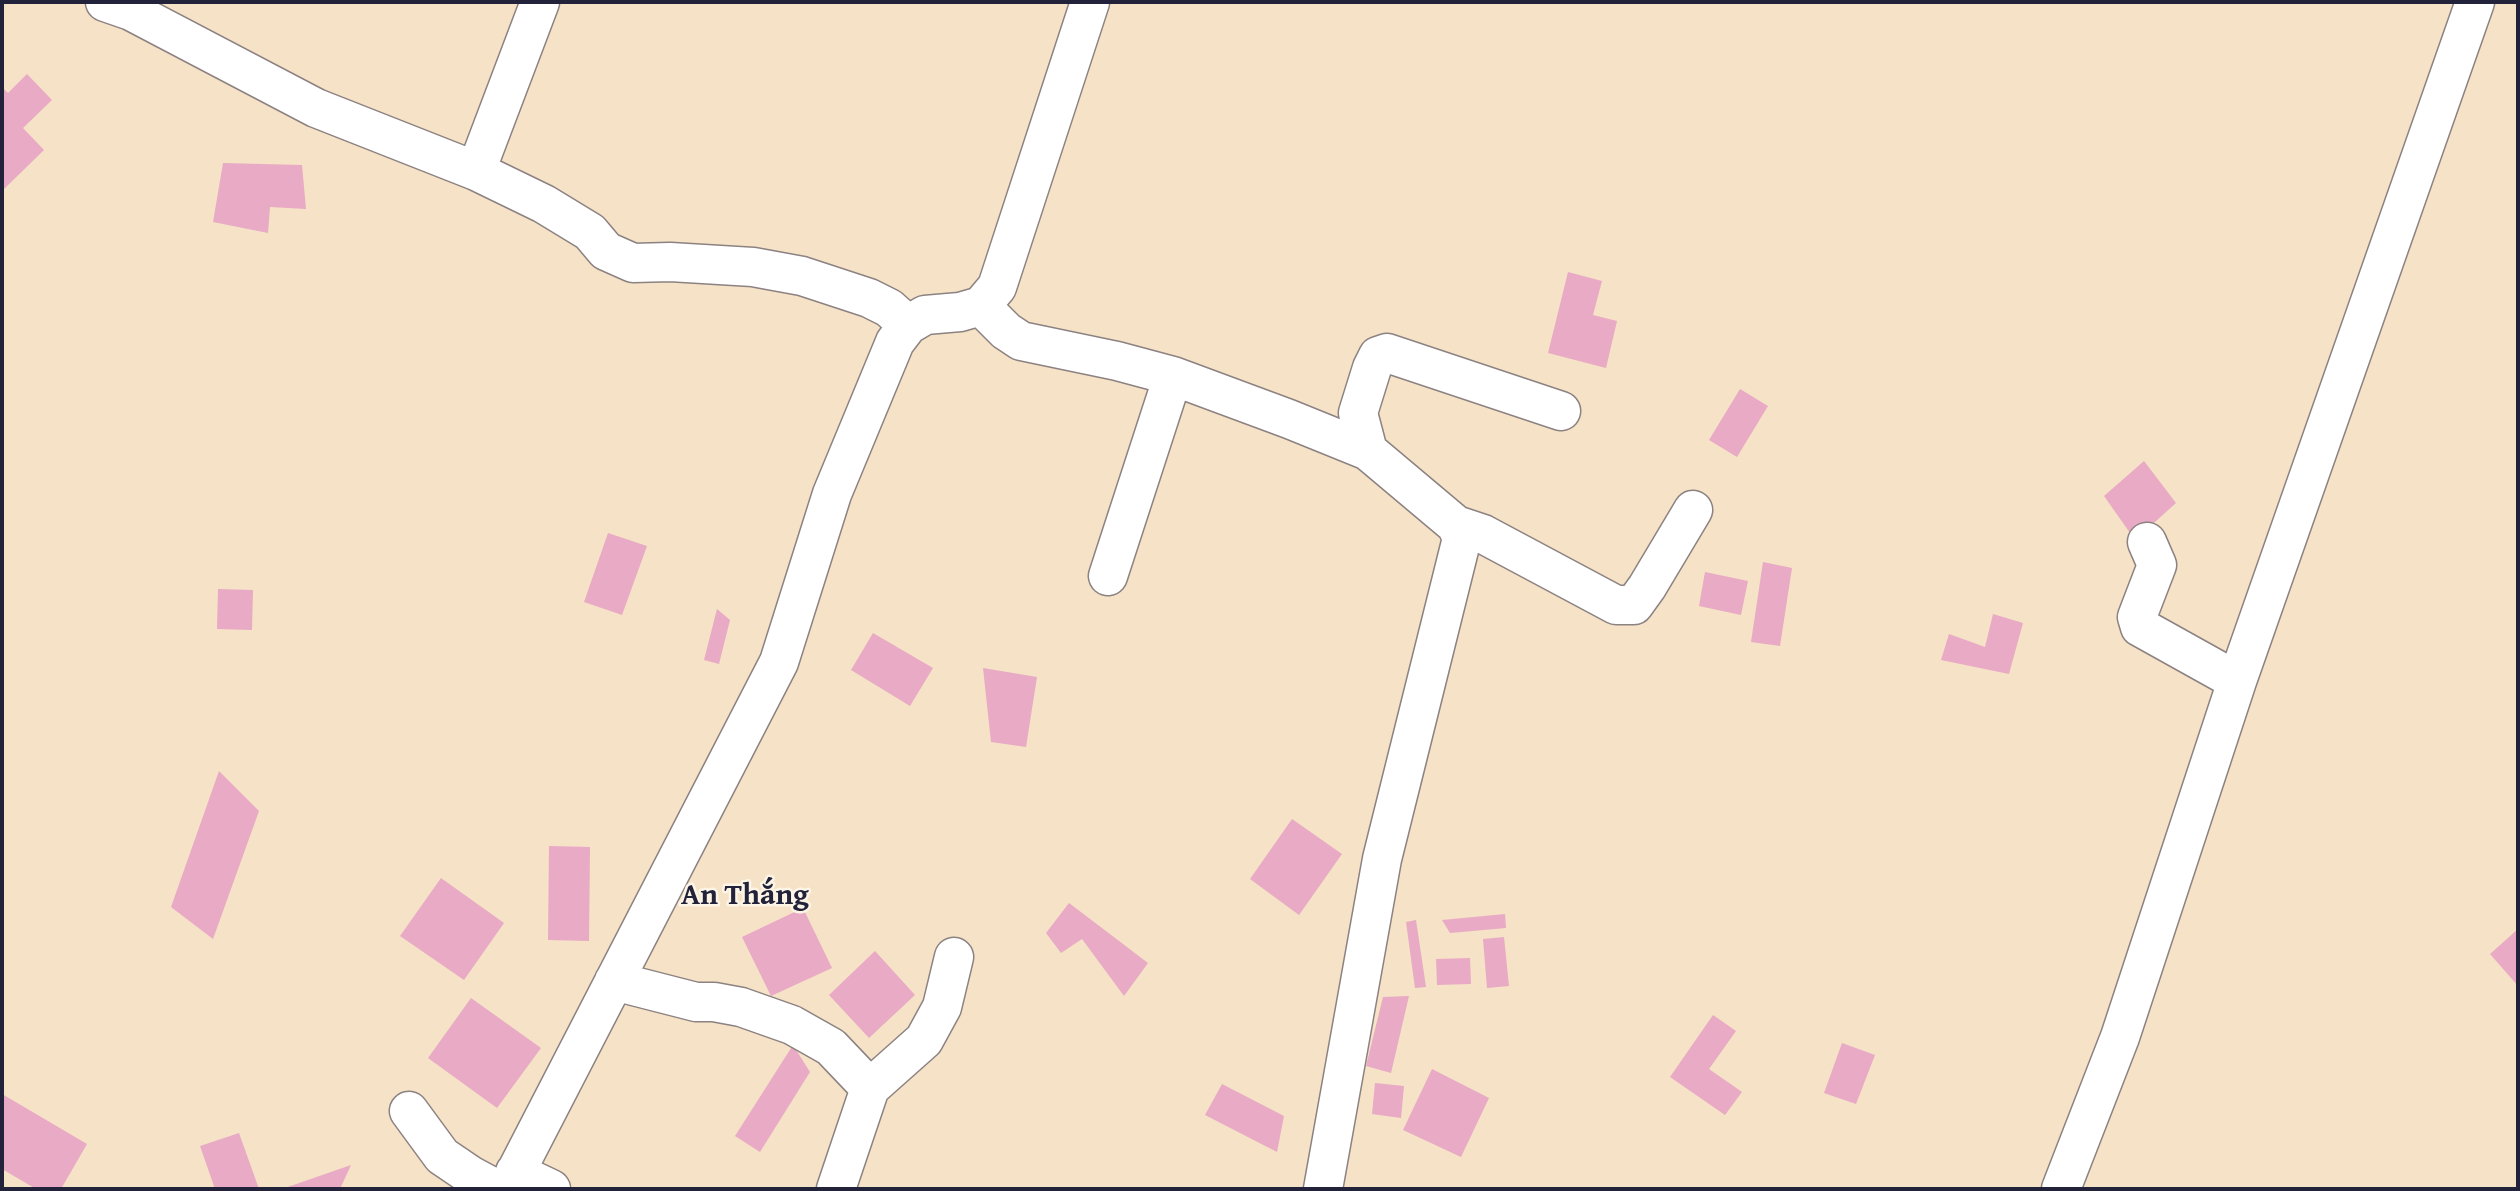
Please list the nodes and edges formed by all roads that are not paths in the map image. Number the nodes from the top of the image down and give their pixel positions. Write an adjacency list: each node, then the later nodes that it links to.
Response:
1 (540, 2): 5 (street)
2 (1090, 2): 6 (street)
3 (2475, 2): 15 (street)
4 (123, 5): 5 (street)
5 (476, 171): 7 (street)
6 (981, 306): 7 (street); 8 (street)
7 (908, 325): 17 (street)
8 (1172, 376): 10 (street); 14 (street)
9 (1561, 411): 10 (street)
10 (1368, 451): 12 (street)
11 (1693, 510): 12 (street)
12 (1456, 525): 23 (street)
13 (2147, 542): 15 (street)
14 (1108, 576)
15 (2237, 681): 24 (street)
16 (954, 957): 18 (street)
17 (614, 981): 18 (street); 20 (street)
18 (870, 1088): 22 (street)
19 (409, 1111): 20 (street)
20 (506, 1184): 21 (street)
21 (551, 1189)
22 (836, 1189)
23 (1323, 1189)
24 (2061, 1189)

